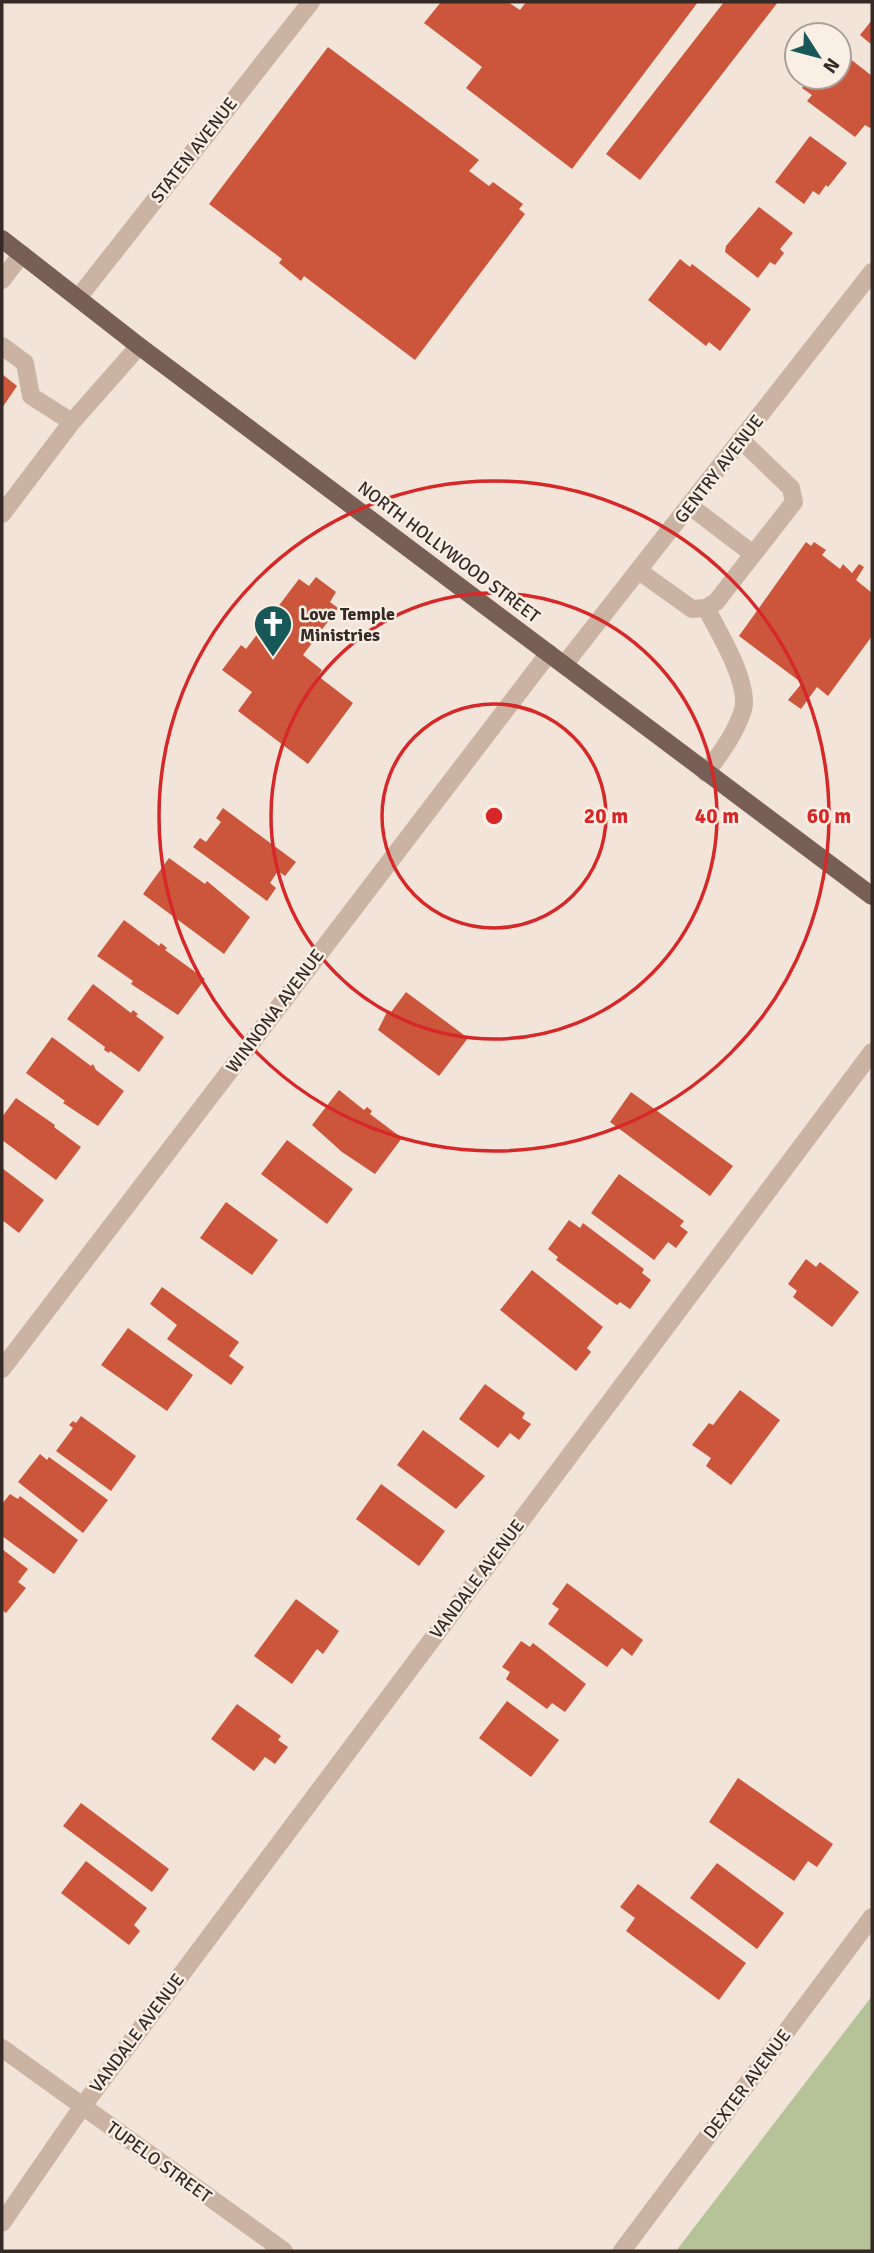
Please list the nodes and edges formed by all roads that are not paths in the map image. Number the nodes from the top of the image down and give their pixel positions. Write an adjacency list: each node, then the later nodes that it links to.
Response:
1 (311, 2): 6 (street, STATEN AVENUE)
2 (2, 239): 3 (main road, NORTH HOLLYWOOD STREET)
3 (22, 254): 5 (street); 6 (main road, NORTH HOLLYWOOD STREET)
4 (872, 272): 10 (street, GENTRY AVENUE)
5 (2, 280)
6 (78, 298): 8 (main road, NORTH HOLLYWOOD STREET)
7 (2, 346): 9 (street)
8 (139, 346): 9 (street); 16 (main road, NORTH HOLLYWOOD STREET)
9 (72, 422): 12 (street)
10 (741, 440): 11 (street, GENTRY AVENUE); 13 (street)
11 (690, 506): 13 (street); 14 (street, GENTRY AVENUE)
12 (2, 514)
13 (753, 554): 15 (street)
14 (639, 571): 15 (street); 17 (street, GENTRY AVENUE)
15 (706, 608): 18 (street)
16 (549, 653): 17 (main road, NORTH HOLLYWOOD STREET); 21 (street, WINNONA AVENUE)
17 (564, 665): 18 (main road, NORTH HOLLYWOOD STREET)
18 (706, 773): 19 (main road, NORTH HOLLYWOOD STREET)
19 (872, 896)
20 (872, 1052): 24 (street, VANDALE AVENUE)
21 (2, 1369)
22 (872, 1917): 27 (street, DEXTER AVENUE)
23 (2, 2048): 24 (street, TUPELO STREET)
24 (82, 2107): 25 (street, VANDALE AVENUE); 26 (street, TUPELO STREET)
25 (2, 2223)
26 (284, 2251)
27 (622, 2251)

